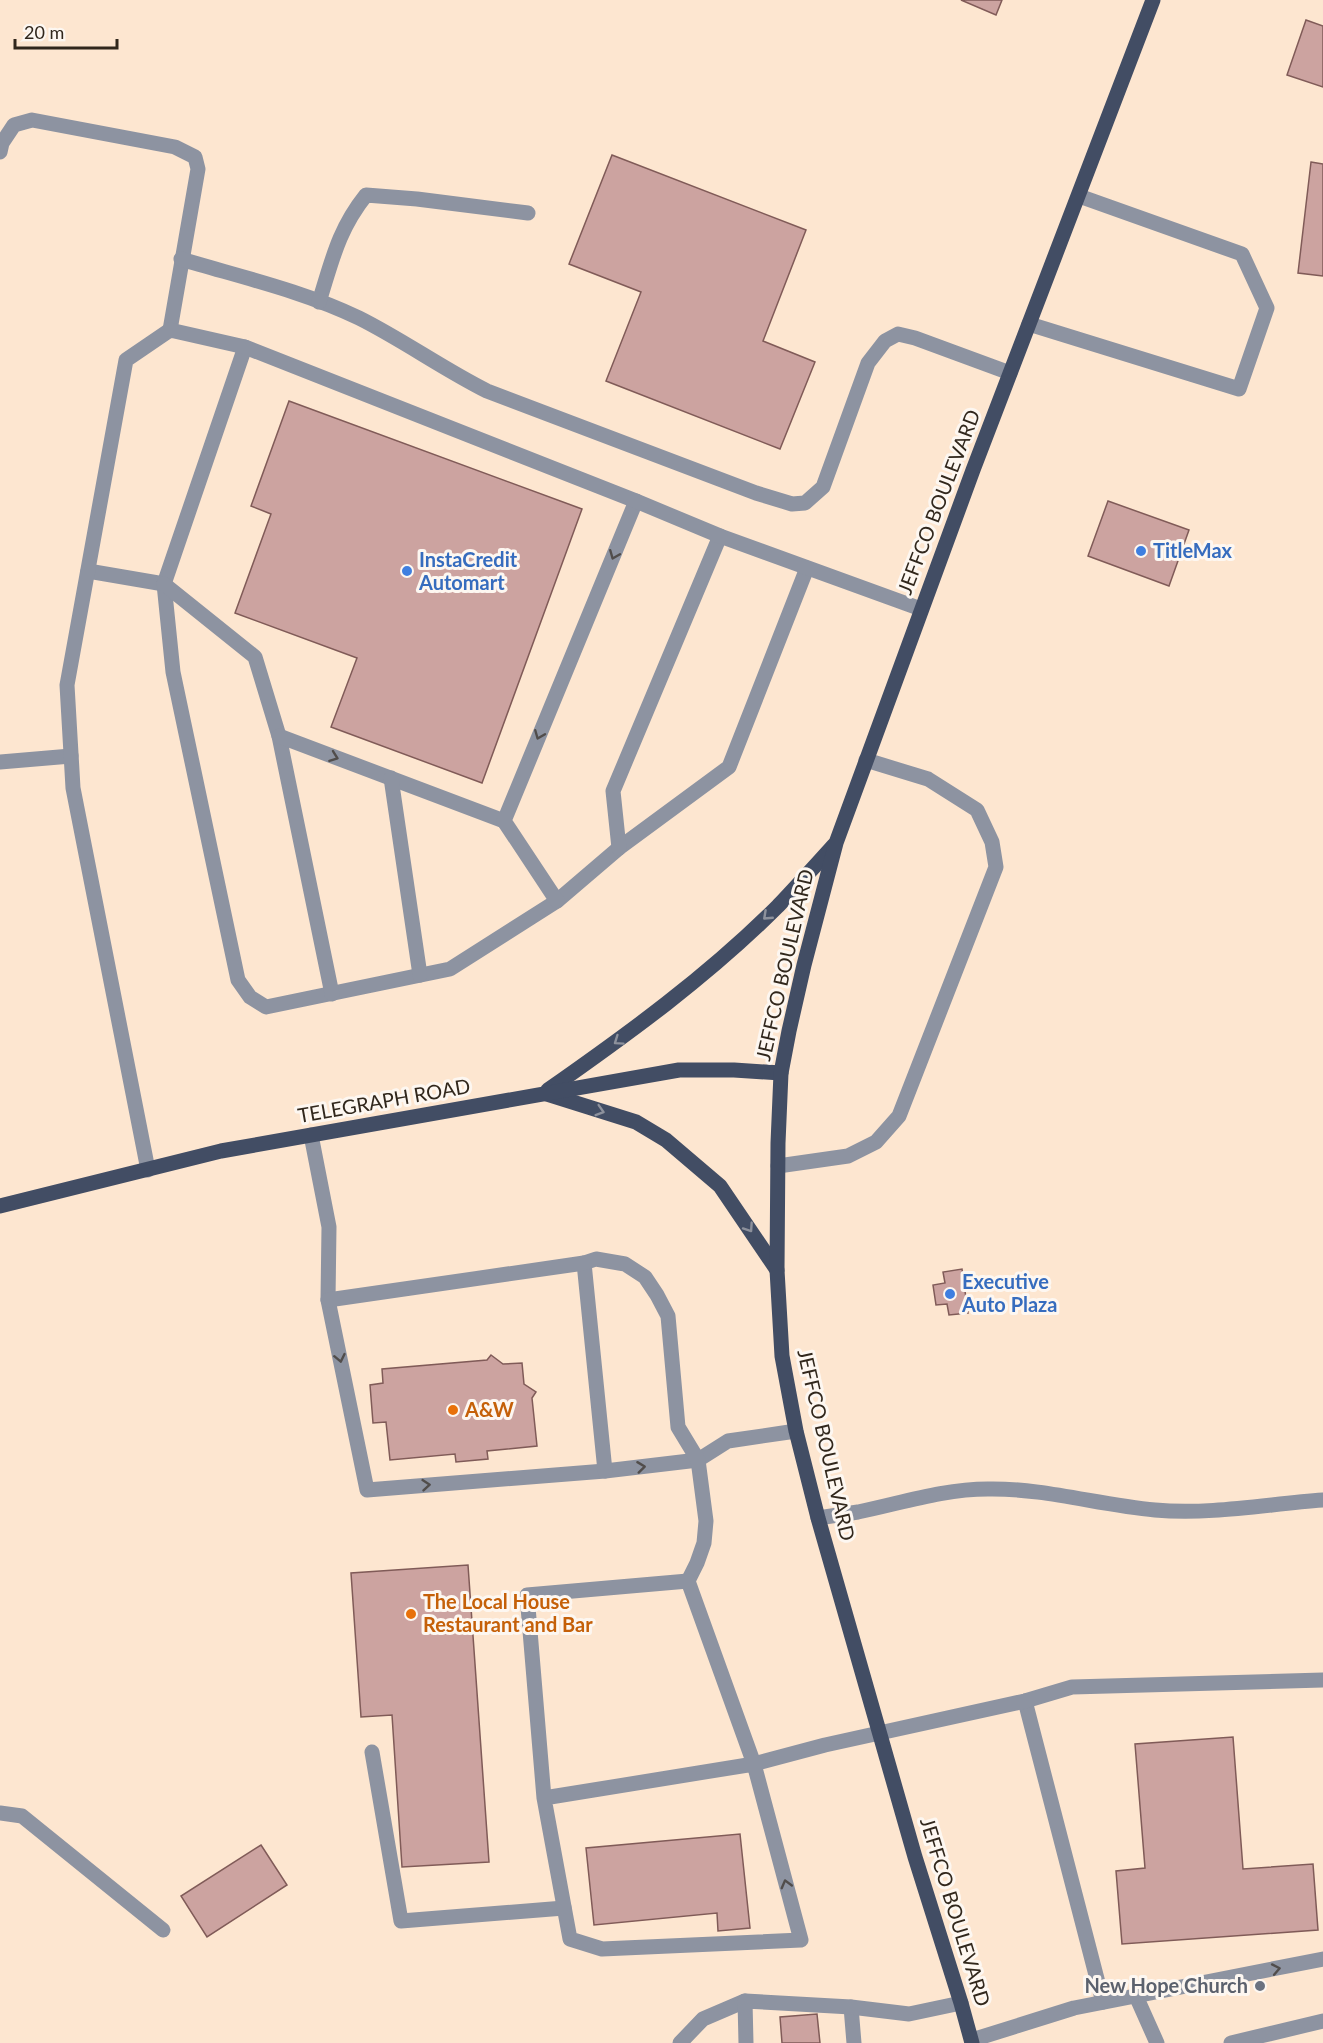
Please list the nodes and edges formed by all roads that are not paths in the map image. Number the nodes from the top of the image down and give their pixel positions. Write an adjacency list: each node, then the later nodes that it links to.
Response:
1 (1153, 0): 3 (main road, JEFFCO BOULEVARD)
2 (0, 152): 5 (lane)
3 (1079, 196): 7 (main road, JEFFCO BOULEVARD); 7 (lane)
4 (528, 213): 6 (lane)
5 (181, 259): 6 (lane); 8 (lane)
6 (319, 302): 10 (lane)
7 (1029, 324): 10 (main road, JEFFCO BOULEVARD)
8 (170, 330): 9 (lane); 14 (lane)
9 (245, 347): 11 (lane); 15 (lane)
10 (1010, 373): 16 (main road, JEFFCO BOULEVARD)
11 (636, 501): 12 (lane); 22 (lane, one-way to 22)
12 (720, 536): 13 (lane); 24 (lane)
13 (807, 568): 16 (lane); 24 (lane)
14 (88, 571): 15 (lane); 18 (lane)
15 (164, 584): 17 (lane); 27 (lane)
16 (921, 609): 19 (main road, JEFFCO BOULEVARD)
17 (279, 736): 21 (lane, one-way to 21); 27 (lane)
18 (71, 756): 20 (lane); 32 (lane)
19 (866, 760): 23 (main road, JEFFCO BOULEVARD); 31 (lane)
20 (0, 762)
21 (391, 778): 22 (lane); 26 (lane)
22 (504, 821): 25 (lane)
23 (836, 843): 28 (main road, JEFFCO BOULEVARD); 29 (main road, one-way to 29)
24 (619, 848): 25 (lane)
25 (557, 901): 26 (lane)
26 (420, 975): 27 (lane)
27 (333, 994)
28 (781, 1073): 29 (main road, TELEGRAPH ROAD); 31 (main road, JEFFCO BOULEVARD)
29 (544, 1093): 30 (main road, TELEGRAPH ROAD); 35 (main road, one-way to 35)
30 (311, 1135): 32 (main road, TELEGRAPH ROAD); 36 (lane)
31 (778, 1166): 35 (main road, JEFFCO BOULEVARD)
32 (148, 1170): 33 (main road, TELEGRAPH ROAD)
33 (0, 1206)
34 (584, 1263): 36 (lane); 38 (lane); 39 (lane)
35 (777, 1270): 37 (main road, JEFFCO BOULEVARD)
36 (328, 1300): 39 (lane, one-way to 39)
37 (796, 1431): 38 (lane); 41 (main road, JEFFCO BOULEVARD)
38 (698, 1460): 39 (lane, one-way to 38); 42 (lane)
39 (605, 1471)
40 (1323, 1500): 41 (lane)
41 (818, 1518): 45 (main road, JEFFCO BOULEVARD)
42 (688, 1581): 47 (lane); 48 (lane)
43 (1323, 1680): 44 (lane)
44 (1025, 1701): 45 (lane); 55 (lane)
45 (880, 1733): 47 (lane); 56 (main road, JEFFCO BOULEVARD)
46 (372, 1752): 50 (lane)
47 (754, 1764): 48 (lane); 50 (lane, one-way to 47)
48 (544, 1798): 50 (lane)
49 (0, 1813): 51 (lane)
50 (564, 1908)
51 (164, 1930)
52 (1323, 1959): 53 (lane, one-way to 52)
53 (1136, 1995): 55 (lane); 63 (lane)
54 (745, 2001): 57 (lane); 60 (lane); 61 (lane)
55 (1102, 2002): 59 (lane)
56 (961, 2003): 57 (lane); 59 (main road, JEFFCO BOULEVARD)
57 (851, 2007): 62 (lane)
58 (1323, 2021): 64 (lane)
59 (972, 2042)
60 (680, 2043)
61 (746, 2043)
62 (854, 2043)
63 (1157, 2043)
64 (1231, 2043)

